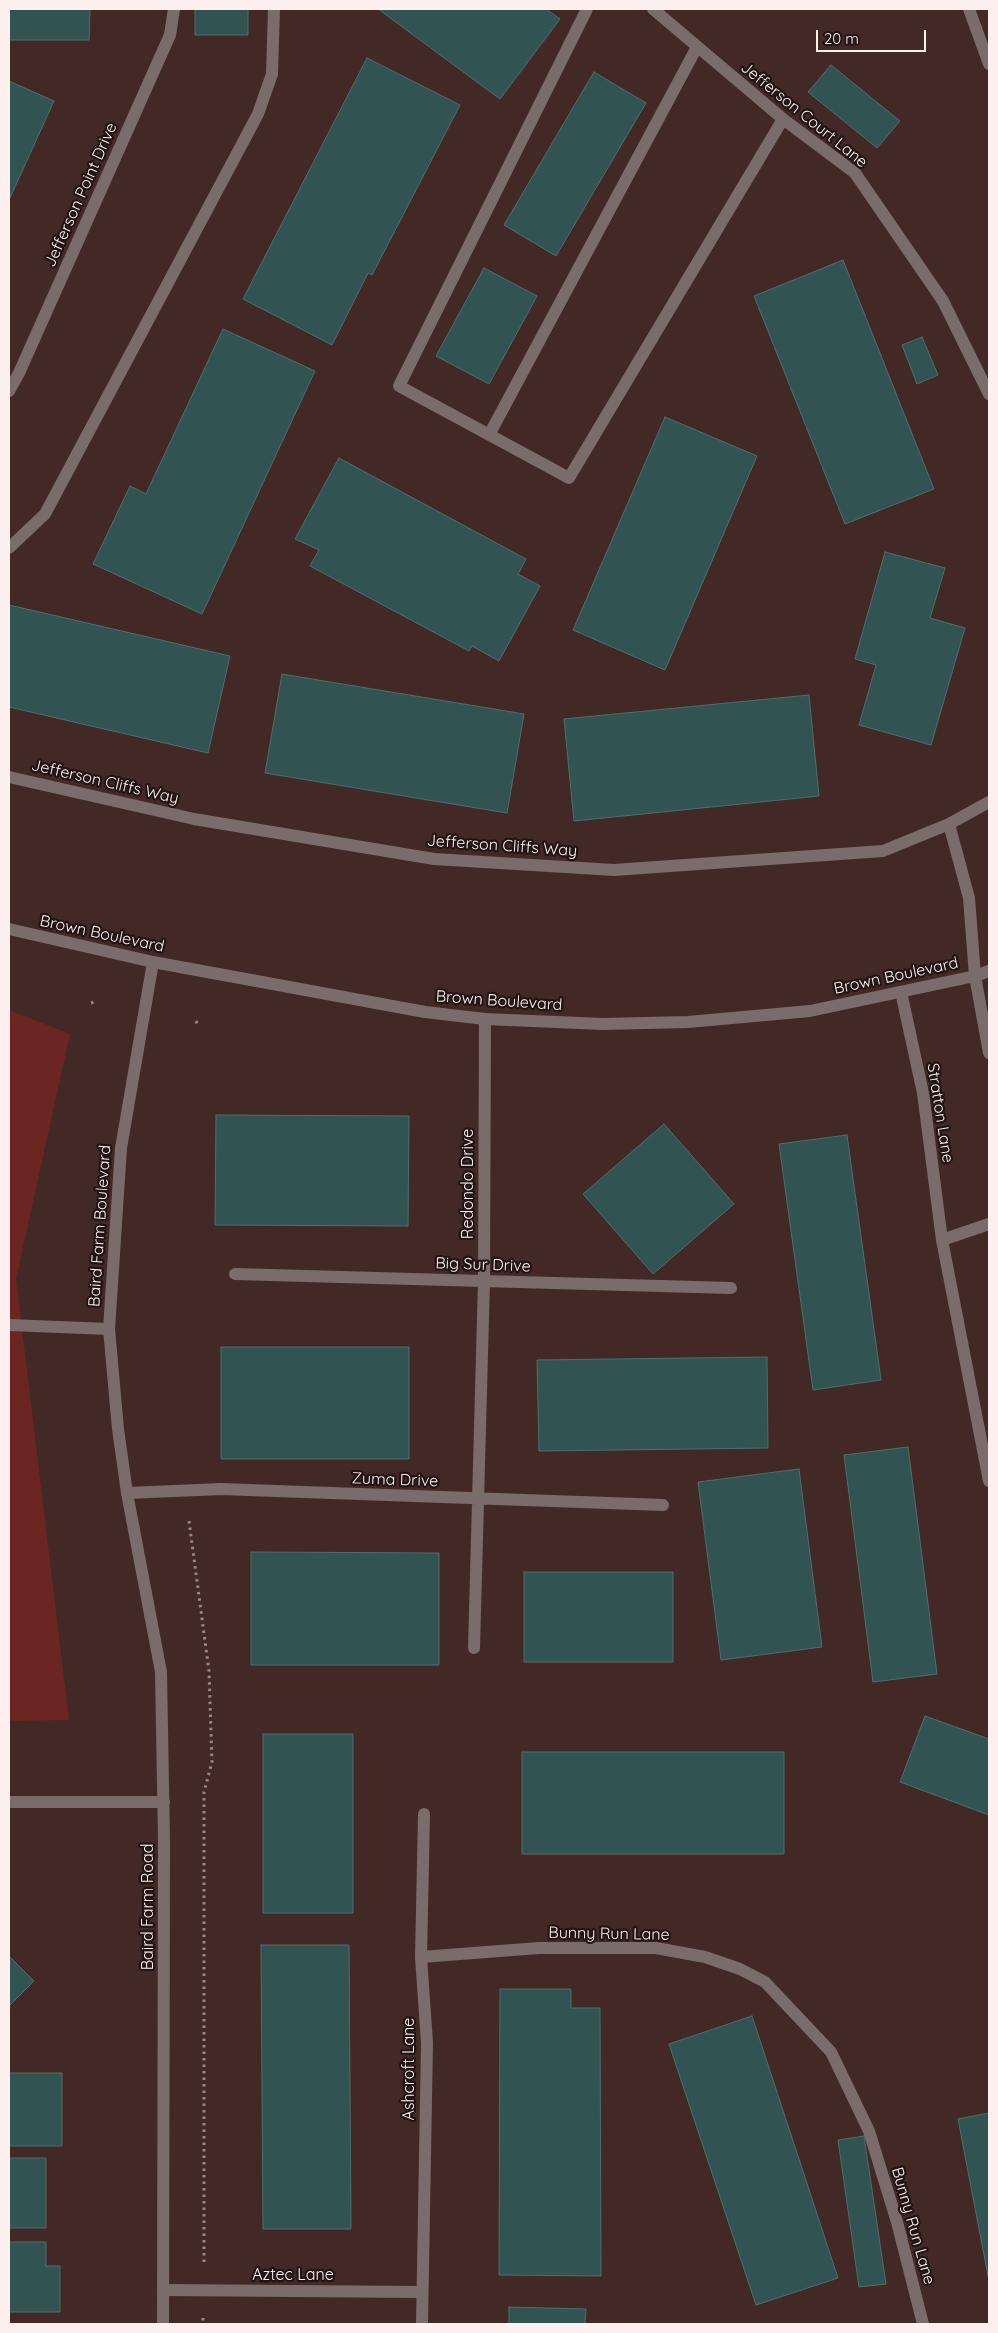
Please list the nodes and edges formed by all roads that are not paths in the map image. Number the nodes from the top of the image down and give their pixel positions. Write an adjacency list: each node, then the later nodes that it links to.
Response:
1 (174, 9): 9 (street, Jefferson Point Drive)
2 (274, 9): 12 (street)
3 (587, 9): 11 (street)
4 (653, 9): 6 (street, Jefferson Court Lane)
5 (969, 9): 7 (street)
6 (697, 47): 8 (street, Jefferson Court Lane); 11 (street)
7 (989, 64)
8 (783, 119): 10 (street, Jefferson Court Lane); 11 (street)
9 (9, 391)
10 (989, 394)
11 (489, 435)
12 (9, 548)
13 (9, 777): 15 (street, Jefferson Cliffs Way)
14 (989, 802): 15 (street, Jefferson Cliffs Way)
15 (949, 824): 19 (street)
16 (9, 929): 17 (street, Brown Boulevard)
17 (153, 962): 21 (street, Brown Boulevard); 29 (street, Baird Farm Boulevard)
18 (989, 971): 19 (street, Brown Boulevard)
19 (976, 976): 20 (street, Brown Boulevard); 22 (street)
20 (901, 992): 21 (street, Brown Boulevard); 24 (street, Stratton Lane)
21 (486, 1019): 26 (street, Redondo Drive)
22 (989, 1053)
23 (989, 1224): 24 (street)
24 (942, 1240): 30 (street, Stratton Lane)
25 (235, 1274): 26 (street, Big Sur Drive)
26 (484, 1281): 27 (street, Big Sur Drive); 32 (street, Redondo Drive)
27 (731, 1288)
28 (9, 1325): 29 (street)
29 (109, 1329): 31 (street, Baird Farm Boulevard)
30 (989, 1481)
31 (127, 1493): 32 (street, Zuma Drive); 36 (street, Baird Farm Road)
32 (476, 1499): 33 (street, Zuma Drive); 34 (street, Redondo Drive)
33 (663, 1504)
34 (474, 1648)
35 (9, 1802): 36 (street)
36 (164, 1802): 39 (street, Baird Farm Road)
37 (424, 1814): 38 (street, Ashcroft Lane)
38 (422, 1957): 40 (street, Ashcroft Lane); 43 (street, Bunny Run Lane)
39 (163, 2290): 40 (street, Aztec Lane); 41 (street, Baird Farm Road)
40 (422, 2292): 42 (street, Ashcroft Lane)
41 (163, 2324)
42 (422, 2324)
43 (923, 2324)

